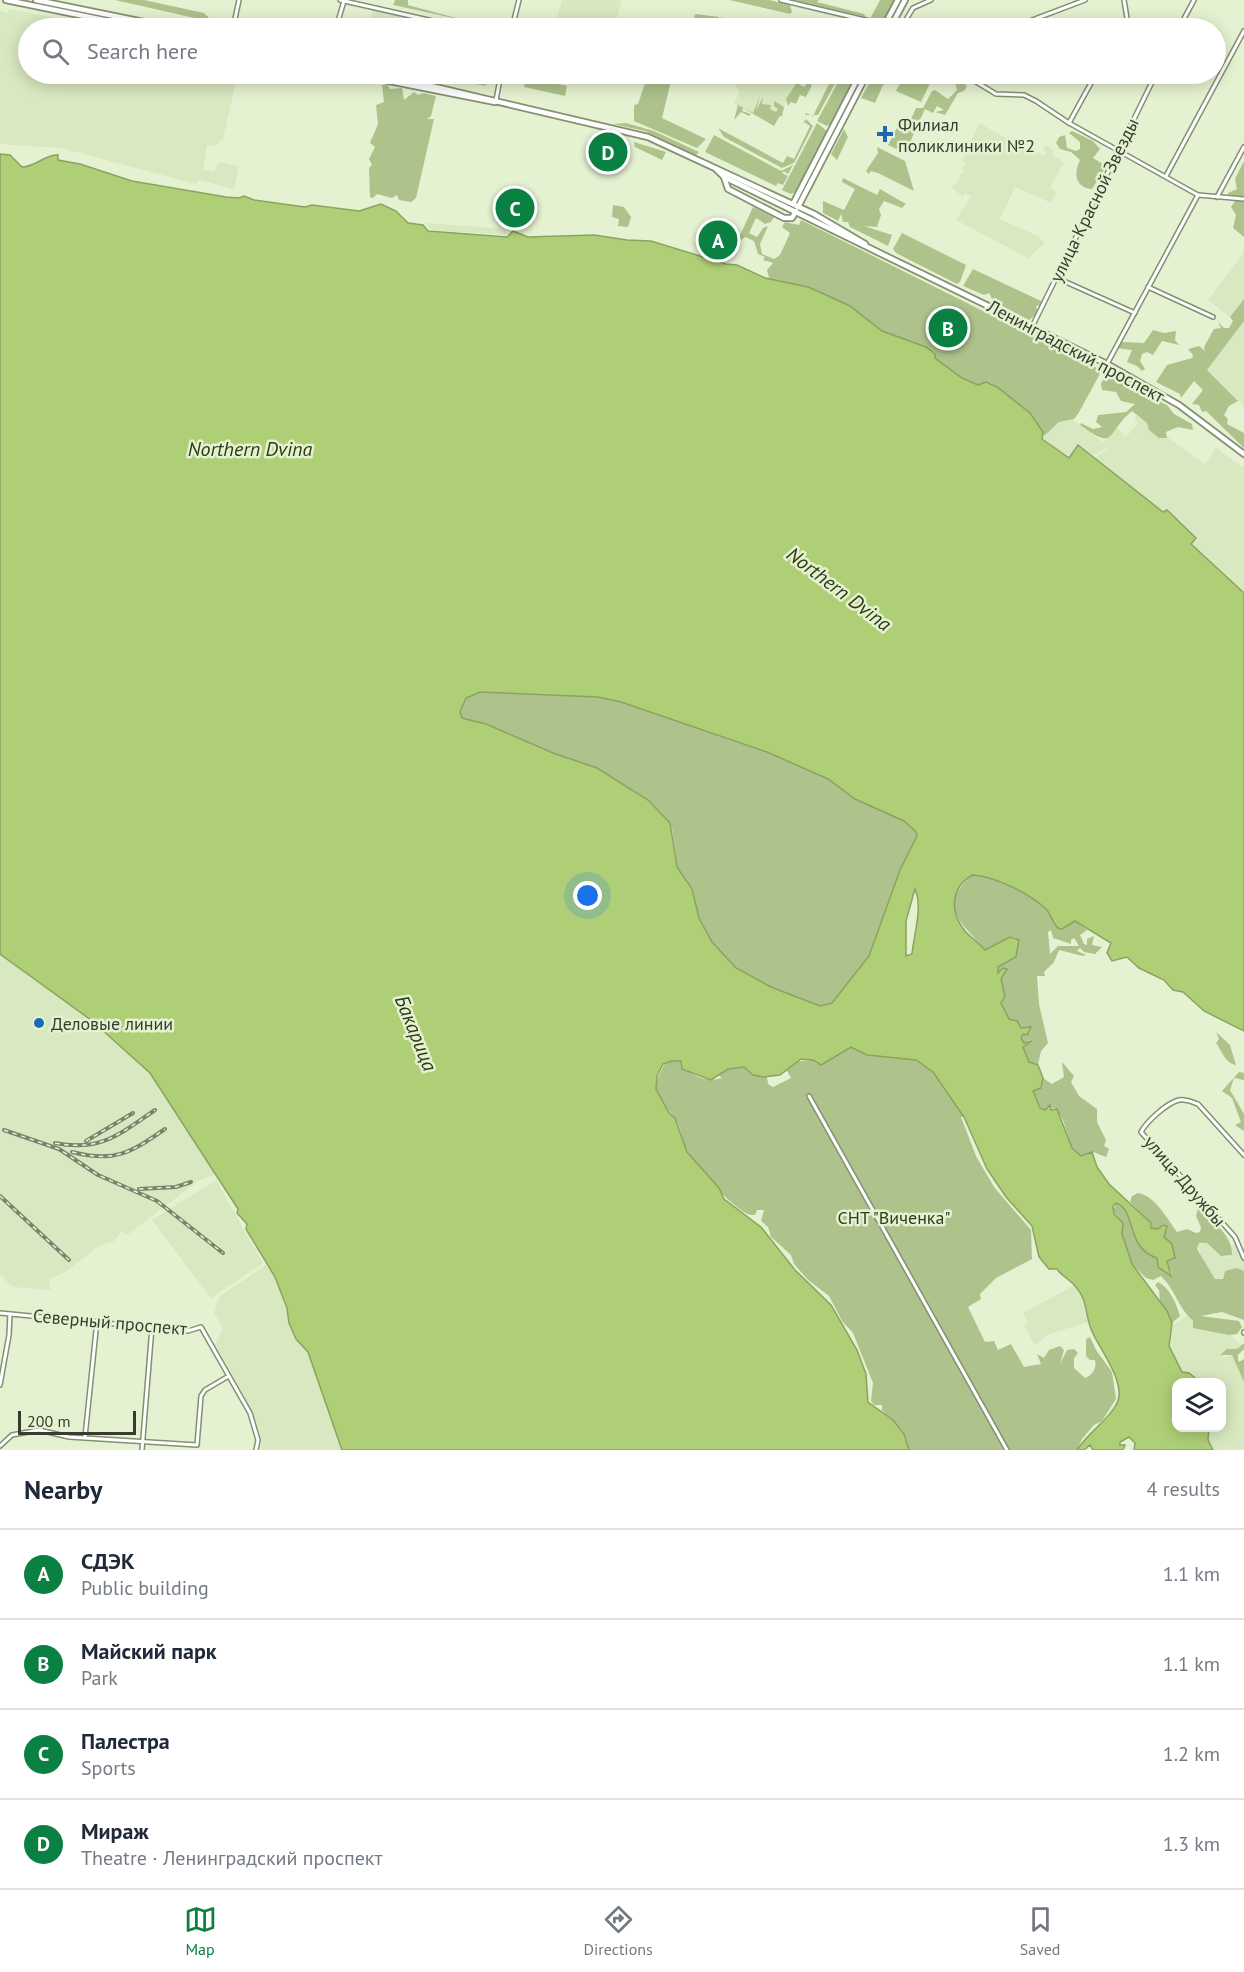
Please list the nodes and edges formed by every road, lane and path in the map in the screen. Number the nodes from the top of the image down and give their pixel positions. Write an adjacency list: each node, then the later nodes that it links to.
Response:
1 (6, 0): 13 (main road)
2 (36, 0): 14 (main road)
3 (239, 0): 15 (street)
4 (343, 0): 16 (street); 17 (street)
5 (519, 0): 18 (street)
6 (781, 0): 19 (street)
7 (898, 0): 20 (main road)
8 (905, 0): 21 (main road)
9 (931, 0): 22 (street)
10 (1085, 0): 23 (street)
11 (1124, 0): 24 (street)
12 (1194, 0): 25 (street)
13 (94, 18)
14 (124, 18)
15 (234, 18)
16 (338, 18)
17 (421, 18)
18 (514, 18)
19 (848, 18)
20 (890, 18)
21 (893, 18)
22 (907, 18)
23 (1038, 18)
24 (1127, 18)
25 (1184, 18)
26 (1244, 32): 27 (street)
27 (1226, 65)
28 (404, 84): 37 (main road, Ленинградский проспект)
29 (426, 84): 37 (main road, Ленинградский проспект)
30 (499, 84): 37 (street)
31 (855, 84): 47 (main road)
32 (862, 84): 47 (main road)
33 (980, 84): 38 (street)
34 (1090, 84): 38 (street)
35 (1151, 84): 40 (street, улица Красной Звезды)
36 (1216, 84): 42 (street)
37 (495, 102): 41 (main road, Ленинградский проспект)
38 (1069, 123): 40 (street)
39 (1244, 147): 45 (street)
40 (1118, 150): 42 (street); 48 (street, улица Красной Звезды)
41 (716, 169): 43 (main road, Ленинградский проспект); 47 (main road, Ленинградский проспект)
42 (1166, 176): 44 (street)
43 (724, 177): 47 (main road, Ленинградский проспект); 47 (main road)
44 (1198, 195): 45 (street); 49 (street)
45 (1216, 196): 46 (street)
46 (1244, 199)
47 (795, 208): 52 (main road, Ленинградский проспект)
48 (1056, 278): 50 (street); 52 (street, улица Красной Звезды)
49 (1148, 287): 50 (street); 51 (street)
50 (1135, 313): 53 (street)
51 (1212, 317)
52 (1032, 327): 53 (main road, Ленинградский проспект)
53 (1107, 364): 54 (main road, Ленинградский проспект)
54 (1244, 454)
55 (809, 1096): 69 (street)
56 (1244, 1155): 57 (street, улица Дружбы)
57 (1244, 1258)
58 (0, 1312): 59 (street, Северный проспект)
59 (10, 1314): 60 (street, Северный проспект); 63 (street)
60 (97, 1321): 61 (street, Северный проспект); 64 (street)
61 (153, 1327): 62 (street, Северный проспект); 65 (street)
62 (227, 1377): 65 (street); 68 (street, Северный проспект)
63 (0, 1385)
64 (85, 1437): 65 (street); 66 (street)
65 (142, 1443): 67 (street)
66 (0, 1446)
67 (142, 1450)
68 (256, 1450)
69 (1007, 1450)

